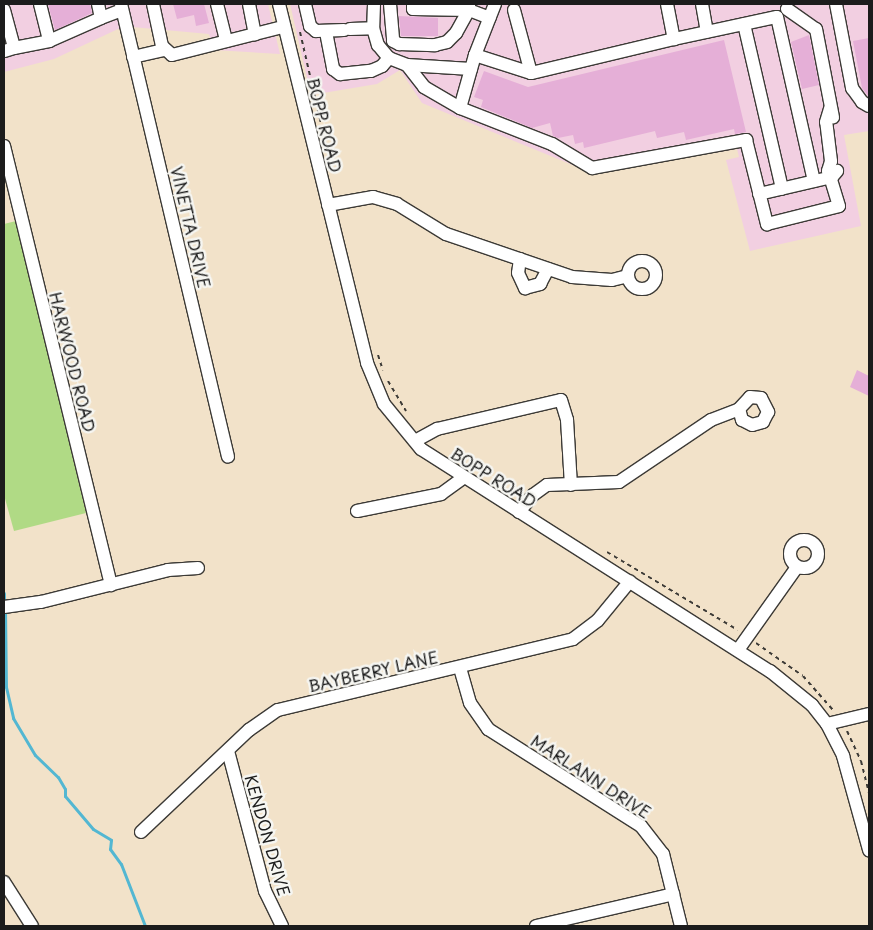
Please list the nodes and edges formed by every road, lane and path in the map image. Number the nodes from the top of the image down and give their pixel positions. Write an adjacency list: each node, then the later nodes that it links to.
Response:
1 (40, 4): 31 (street)
2 (98, 4): 21 (street)
3 (152, 4): 34 (street)
4 (217, 4): 32 (street)
5 (249, 4): 29 (street)
6 (279, 4): 24 (street, BOPP ROAD)
7 (305, 4): 27 (street)
8 (374, 4): 25 (street)
9 (390, 4): 17 (street)
10 (413, 4): 17 (street)
11 (494, 4): 22 (street)
12 (501, 4): 18 (street)
13 (667, 4): 30 (street)
14 (702, 4): 28 (street)
15 (836, 4): 41 (street)
16 (121, 7): 21 (street); 36 (street, VINETTA DRIVE)
17 (469, 7): 22 (street)
18 (517, 7): 40 (street)
19 (4, 10): 33 (street)
20 (785, 10): 23 (street); 45 (street); 46 (street)
21 (102, 18): 31 (street)
22 (490, 18): 35 (street)
23 (744, 24): 28 (street); 47 (street)
24 (283, 27): 29 (street); 49 (street, BOPP ROAD)
25 (373, 28): 27 (street); 37 (street)
26 (299, 30): 43 (path)
27 (326, 32): 37 (street)
28 (707, 32): 30 (street)
29 (255, 34): 32 (street)
30 (674, 39): 40 (street)
31 (49, 41): 33 (street)
32 (226, 41): 34 (street)
33 (9, 50)
34 (164, 50): 36 (street)
35 (476, 55): 39 (street); 40 (street)
36 (133, 57): 59 (street, VINETTA DRIVE)
37 (389, 58): 38 (street)
38 (407, 65): 39 (street); 42 (street)
39 (471, 69): 42 (street)
40 (531, 73)
41 (869, 106)
42 (460, 108): 48 (street)
43 (323, 130)
44 (4, 146): 68 (street, HARWOOD ROAD)
45 (832, 177): 46 (street); 48 (street)
46 (814, 181): 47 (street)
47 (782, 188): 48 (street)
48 (759, 194)
49 (328, 205): 50 (street); 58 (street, BOPP ROAD)
50 (520, 259): 51 (street); 51 (street)
51 (548, 269): 52 (street)
52 (628, 276)
53 (375, 350): 54 (path)
54 (383, 371)
55 (387, 379): 57 (path)
56 (739, 409): 61 (street)
57 (409, 415)
58 (415, 441): 60 (street, BOPP ROAD); 61 (street)
59 (228, 457)
60 (463, 478): 62 (street); 63 (street, BOPP ROAD)
61 (570, 485): 63 (street)
62 (357, 511)
63 (519, 512): 67 (street, BOPP ROAD)
64 (606, 552): 70 (path)
65 (797, 567): 70 (street)
66 (198, 568): 68 (street)
67 (630, 581): 71 (street, BOPP ROAD); 72 (street, BAYBERRY LANE)
68 (110, 585): 69 (street)
69 (10, 607)
70 (748, 637): 71 (street); 74 (path)
71 (738, 650): 75 (street, BOPP ROAD)
72 (460, 668): 76 (street, BAYBERRY LANE); 81 (street, MARLANN DRIVE)
73 (869, 714): 74 (street)
74 (841, 721): 75 (street); 77 (path)
75 (827, 724): 79 (street, BOPP ROAD)
76 (228, 751): 78 (street, BAYBERRY LANE); 83 (street, KENDON DRIVE)
77 (869, 794)
78 (141, 832)
79 (869, 850)
80 (4, 882): 82 (street)
81 (673, 894): 84 (street); 85 (street, MARLANN DRIVE)
82 (32, 926)
83 (282, 926)
84 (536, 926)
85 (681, 926)

